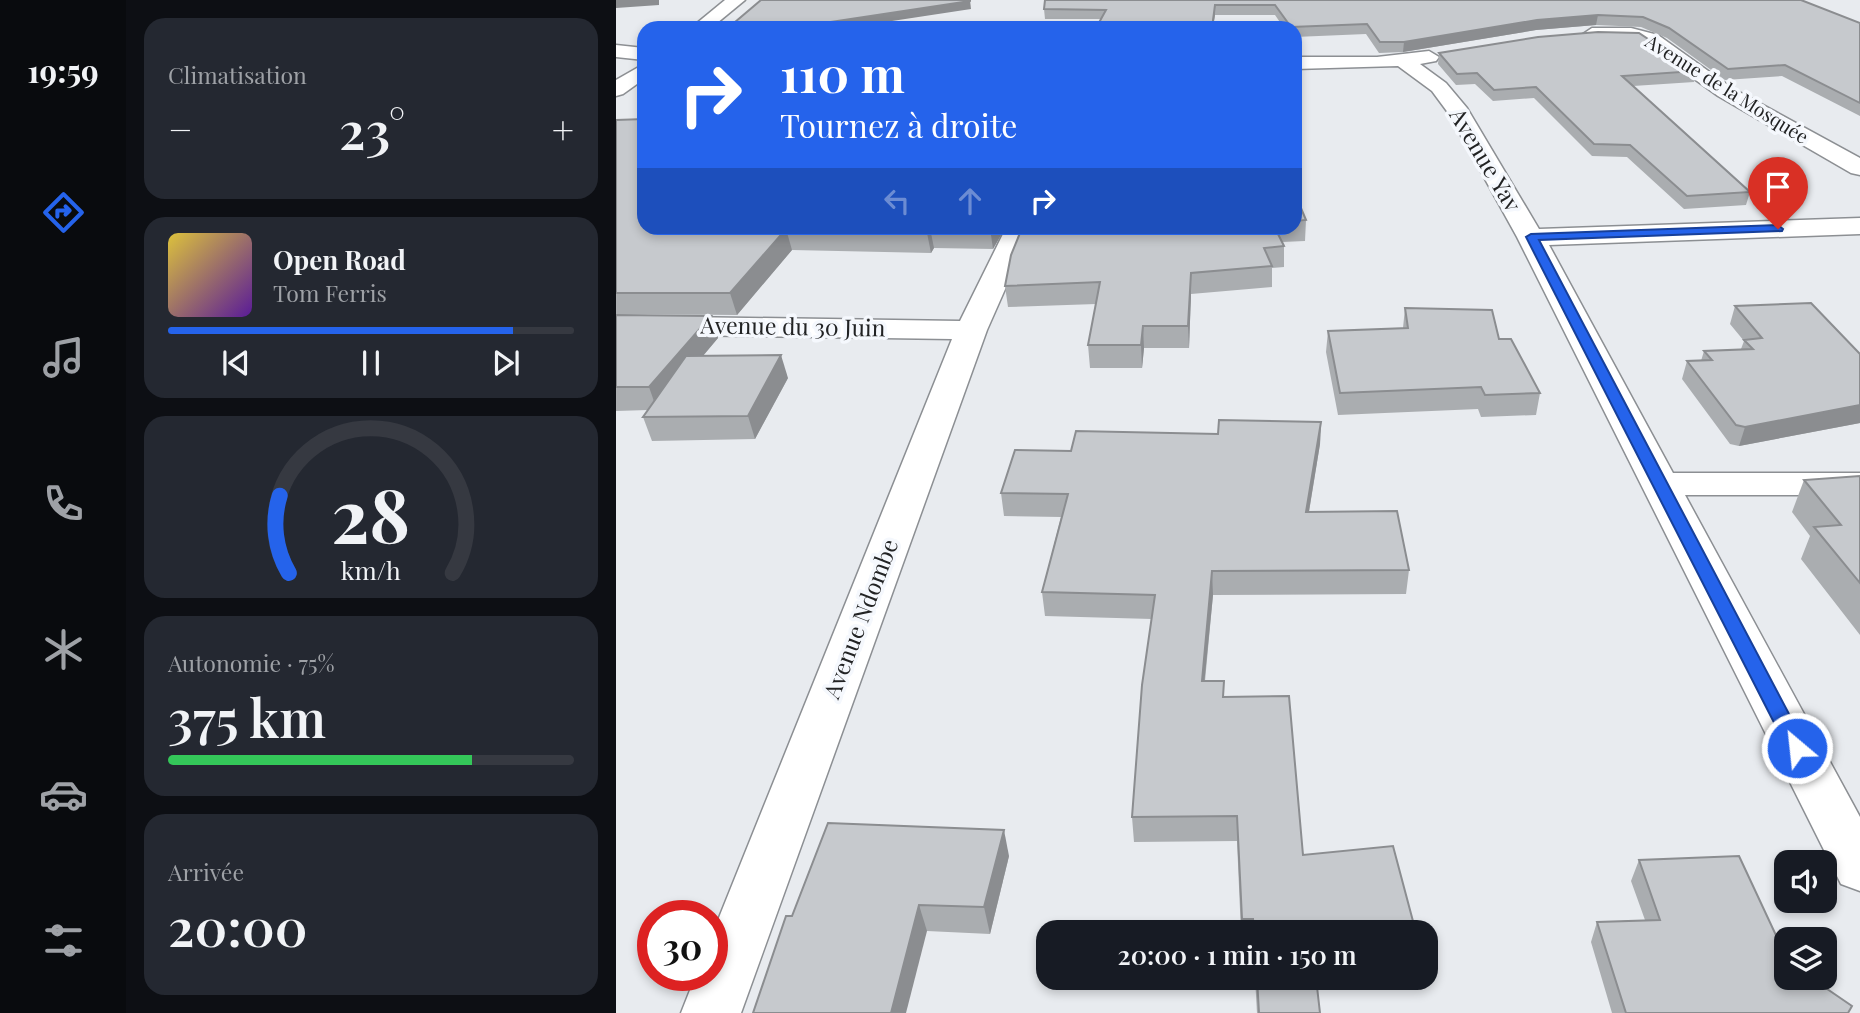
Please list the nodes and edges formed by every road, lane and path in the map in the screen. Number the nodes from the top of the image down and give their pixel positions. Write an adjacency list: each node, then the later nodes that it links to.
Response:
1 (737, 0): 2 (street)
2 (709, 21)
3 (1572, 36): 11 (street, Avenue de la Mosquée)
4 (616, 51): 5 (street)
5 (637, 53)
6 (1450, 53): 7 (street)
7 (1403, 61): 8 (street); 14 (street, Avenue Yav)
8 (1302, 62)
9 (637, 75): 10 (street)
10 (616, 90)
11 (1860, 169)
12 (1860, 226): 14 (street)
13 (1016, 235): 16 (street, Avenue Ndombe)
14 (1531, 237): 17 (street, Avenue Yav)
15 (616, 325): 16 (street, Avenue du 30 Juin)
16 (971, 330): 20 (street, Avenue Ndombe)
17 (1658, 484): 18 (street); 19 (street, Avenue Yav)
18 (1860, 484)
19 (1860, 868)
20 (711, 1013)

